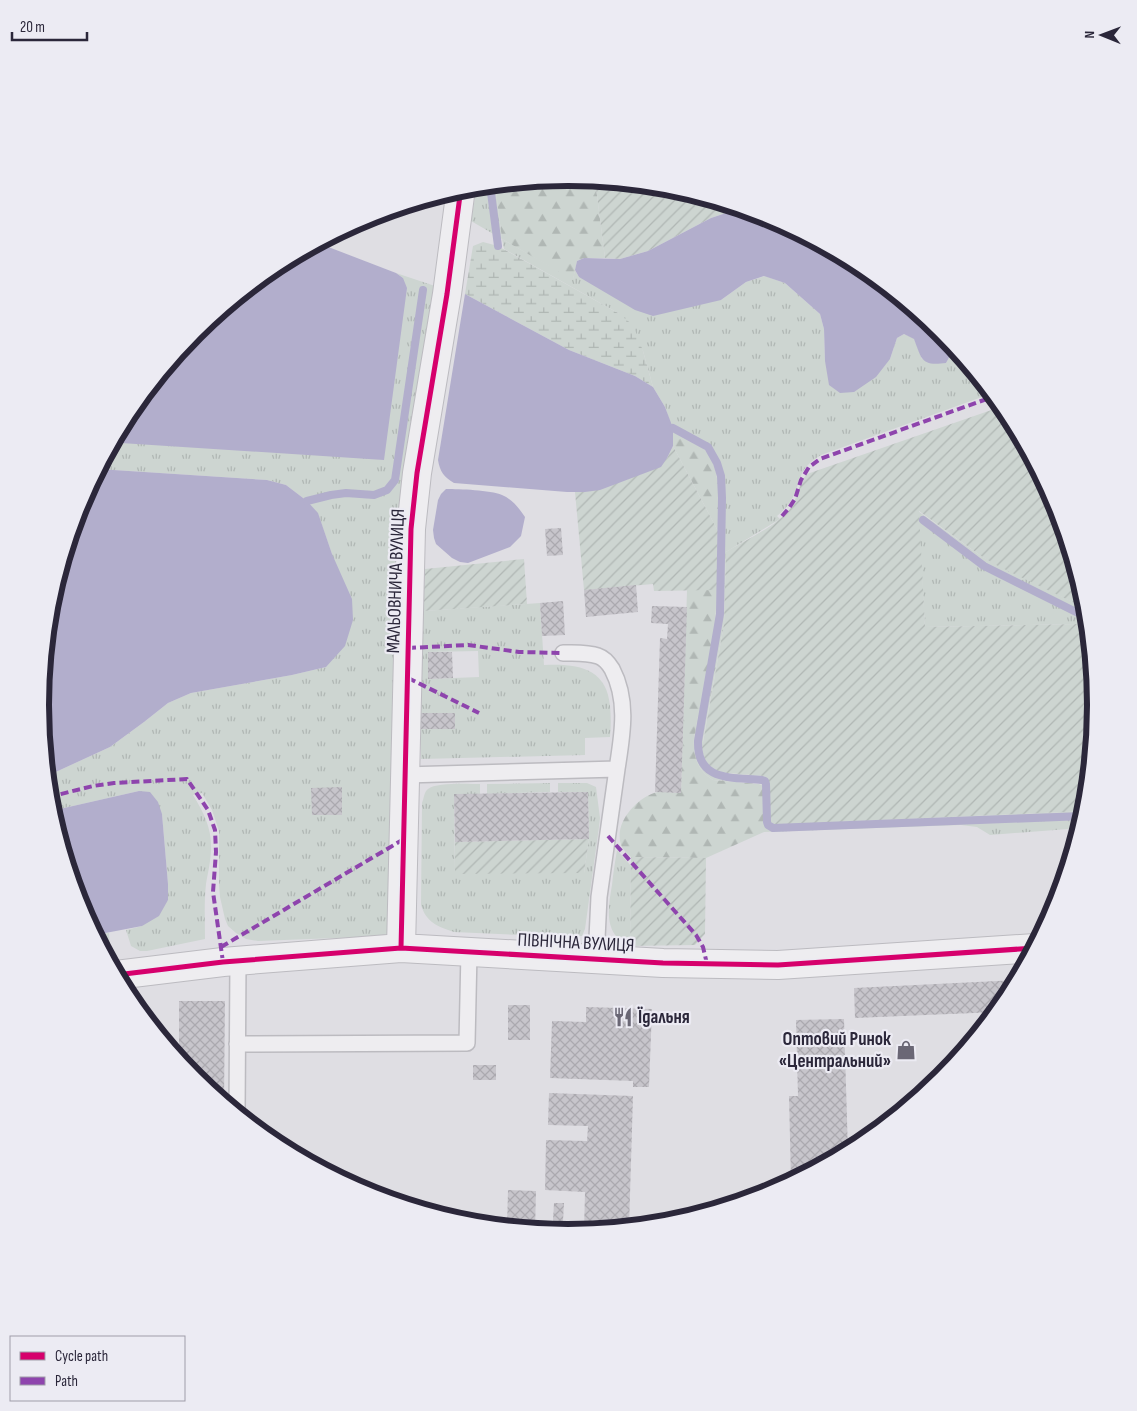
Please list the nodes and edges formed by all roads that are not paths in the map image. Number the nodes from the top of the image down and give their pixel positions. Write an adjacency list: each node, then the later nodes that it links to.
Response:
1 (460, 198): 4 (street, МАЛЬОВНИЧА ВУЛИЦЯ)
2 (563, 653): 3 (lane, ПІВНІЧНА ВУЛИЦЯ)
3 (617, 769): 4 (lane); 8 (lane, ПІВНІЧНА ВУЛИЦЯ)
4 (405, 774): 5 (street, МАЛЬОВНИЧА ВУЛИЦЯ)
5 (401, 948): 7 (street, ПІВНІЧНА ВУЛИЦЯ); 9 (street, ПІВНІЧНА ВУЛИЦЯ)
6 (1028, 948): 8 (street, ПІВНІЧНА ВУЛИЦЯ)
7 (469, 952): 8 (street, ПІВНІЧНА ВУЛИЦЯ); 11 (lane)
8 (596, 959)
9 (238, 961): 10 (street, ПІВНІЧНА ВУЛИЦЯ); 11 (lane)
10 (123, 973)
11 (237, 1044): 12 (lane)
12 (237, 1105)

